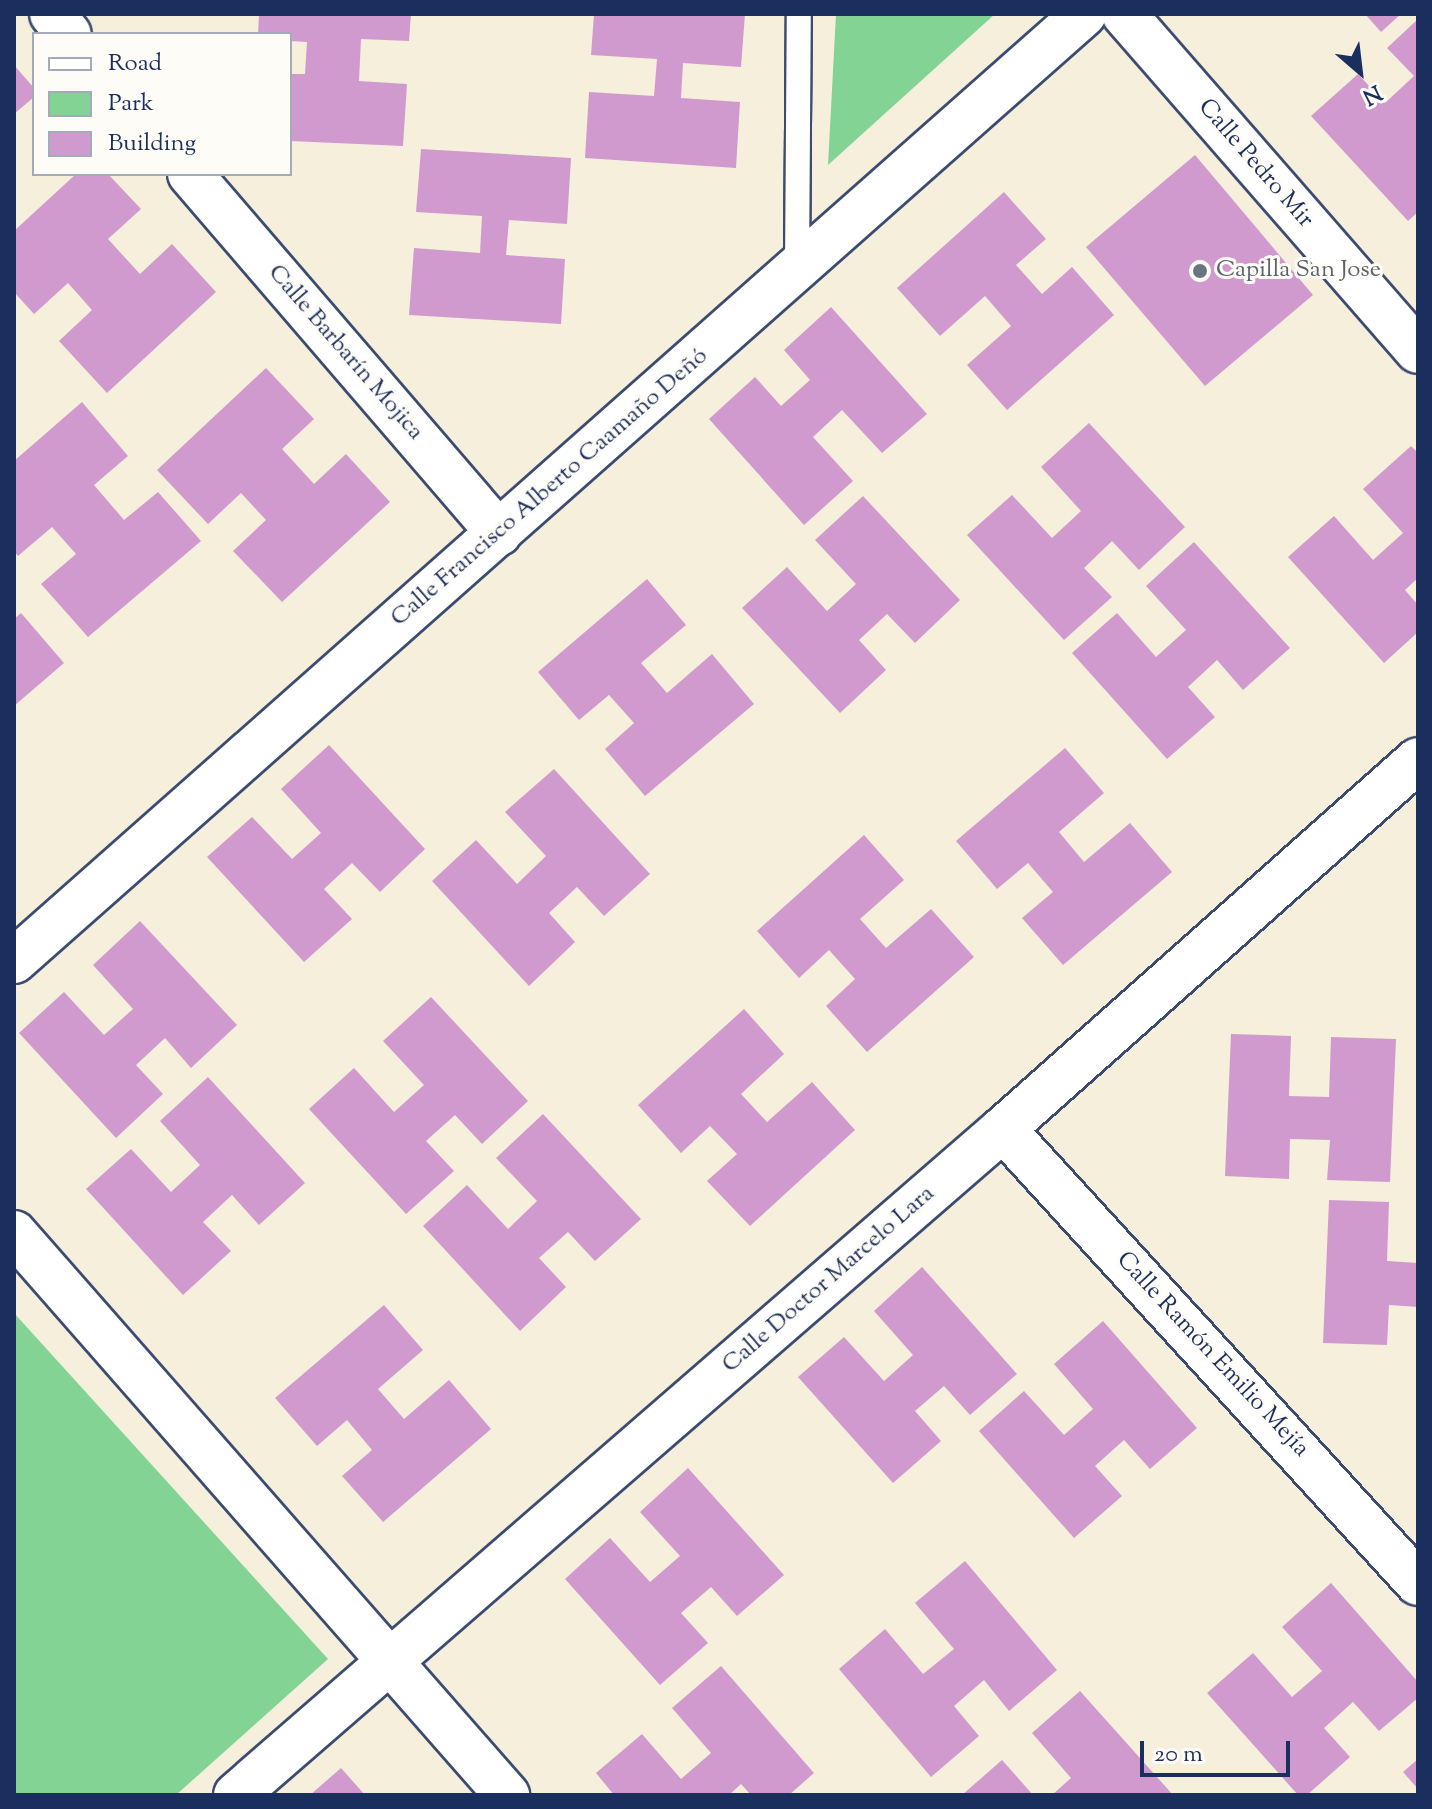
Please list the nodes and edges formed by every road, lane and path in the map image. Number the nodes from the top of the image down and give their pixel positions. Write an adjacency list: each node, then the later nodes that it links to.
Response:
1 (52, 14): 5 (street)
2 (799, 14): 7 (lane)
3 (1084, 14): 7 (street, Calle Francisco Alberto Caamaño Deñó)
4 (1124, 14): 8 (street, Calle Pedro Mir)
5 (67, 32)
6 (192, 176): 9 (street, Calle Barbarín Mojica)
7 (797, 270): 9 (street, Calle Francisco Alberto Caamaño Deñó)
8 (1418, 351)
9 (499, 533): 11 (street, Calle Francisco Alberto Caamaño Deñó)
10 (1418, 760): 12 (street, Calle Doctor Marcelo Lara)
11 (14, 961)
12 (1003, 1129): 14 (street, Calle Ramón Emilio Mejía); 15 (street, Calle Doctor Marcelo Lara)
13 (14, 1233): 15 (street)
14 (1418, 1583)
15 (392, 1661): 16 (street, Calle Doctor Marcelo Lara); 17 (street)
16 (236, 1795)
17 (507, 1795)

